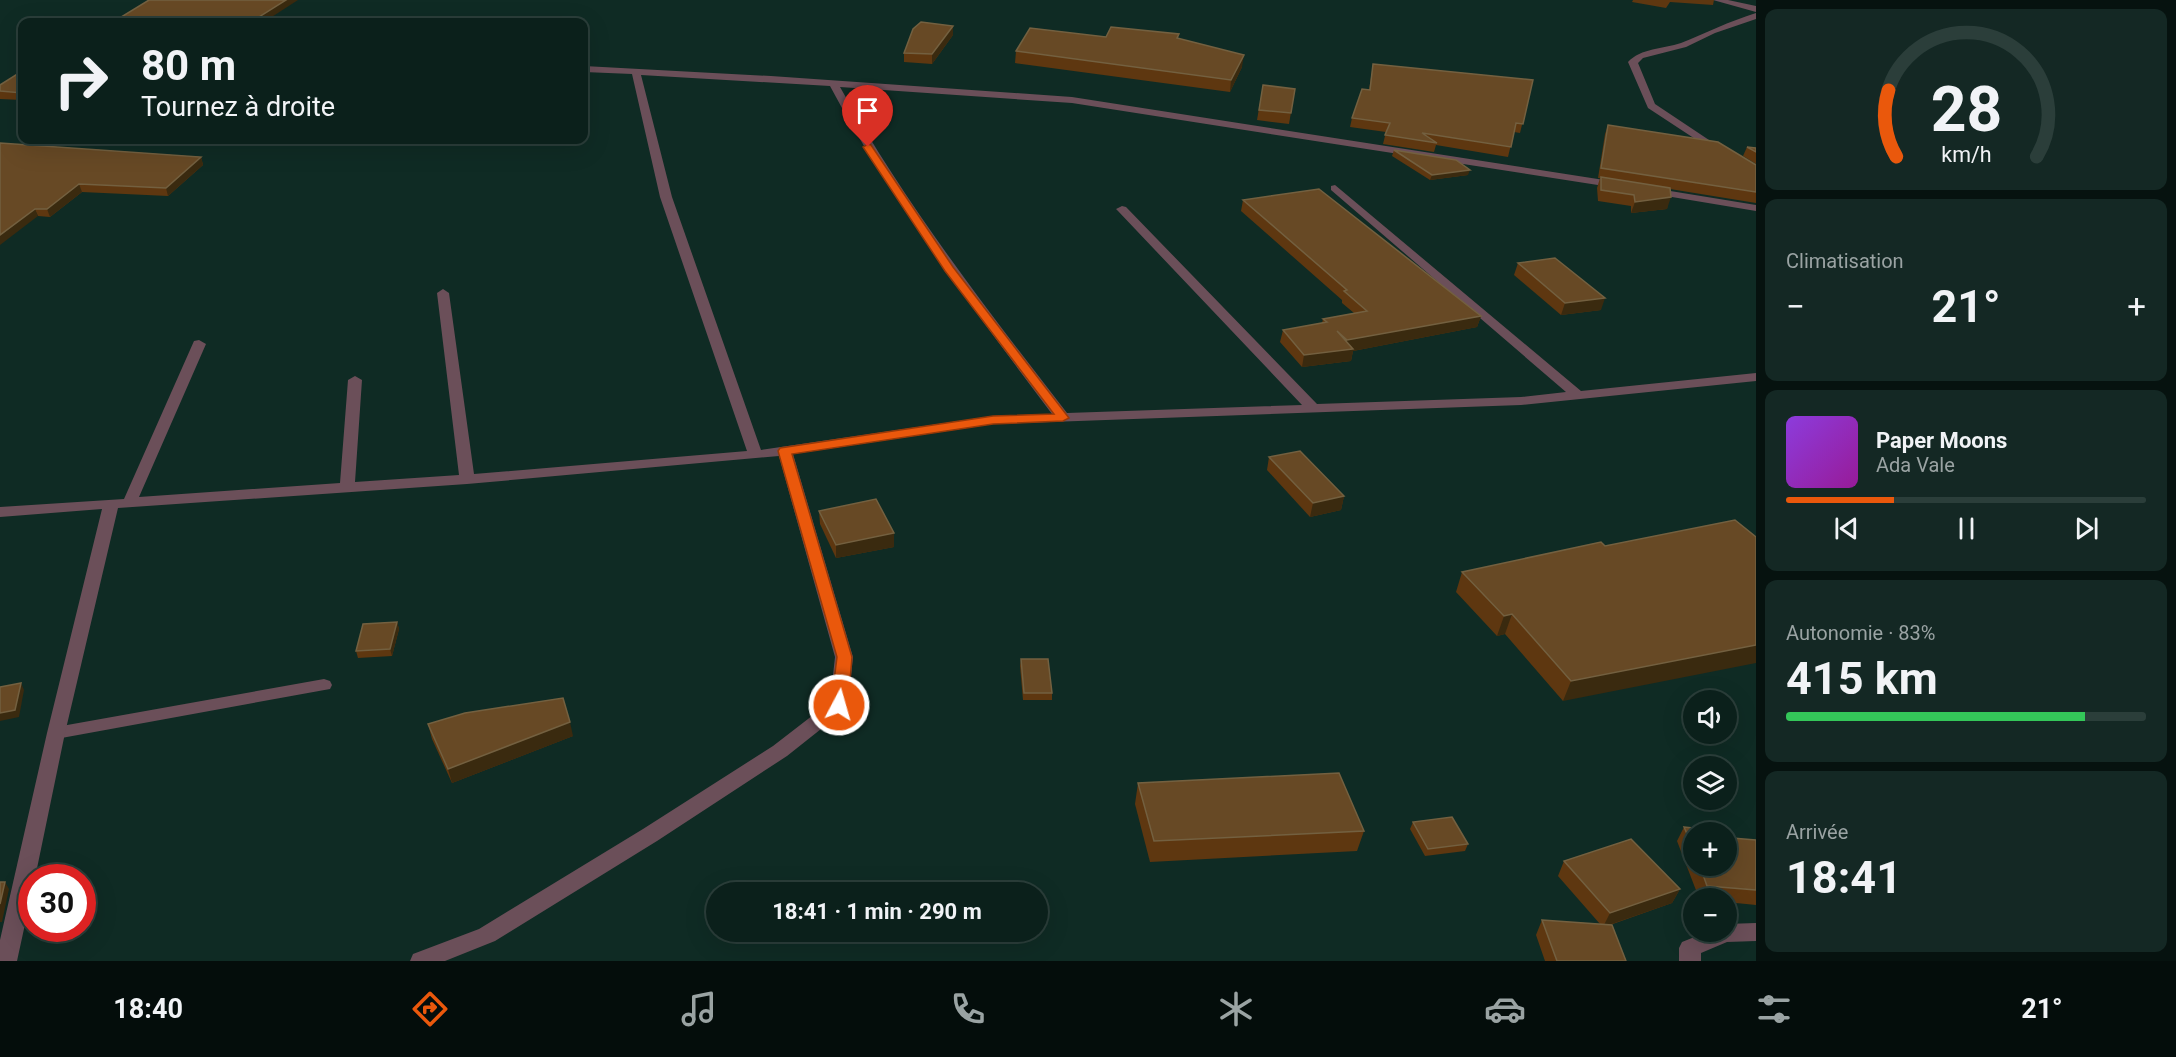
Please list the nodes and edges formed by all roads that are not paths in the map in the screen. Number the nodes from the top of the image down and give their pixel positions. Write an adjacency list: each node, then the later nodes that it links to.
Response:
1 (1717, 0): 2 (street)
2 (1756, 9)
3 (1756, 16): 7 (street)
4 (588, 69): 5 (street)
5 (636, 72): 6 (street); 21 (street)
6 (834, 84): 8 (street); 19 (street)
7 (1727, 155)
8 (1628, 187)
9 (1335, 188): 17 (street)
10 (1640, 189): 11 (street)
11 (1756, 208)
12 (1122, 209): 18 (street)
13 (442, 293): 22 (street)
14 (199, 344): 24 (street)
15 (1756, 377): 17 (street)
16 (355, 380): 23 (street)
17 (1578, 395): 18 (street)
18 (1313, 408): 19 (street)
19 (1063, 418): 20 (street)
20 (785, 451): 21 (street); 30 (street)
21 (756, 455): 22 (street)
22 (467, 479): 23 (street)
23 (347, 488): 24 (street)
24 (120, 504): 25 (street); 27 (street)
25 (0, 512)
26 (324, 685): 27 (lane)
27 (56, 733): 29 (street)
28 (1756, 932): 31 (street)
29 (6, 961)
30 (421, 961)
31 (1690, 961)

